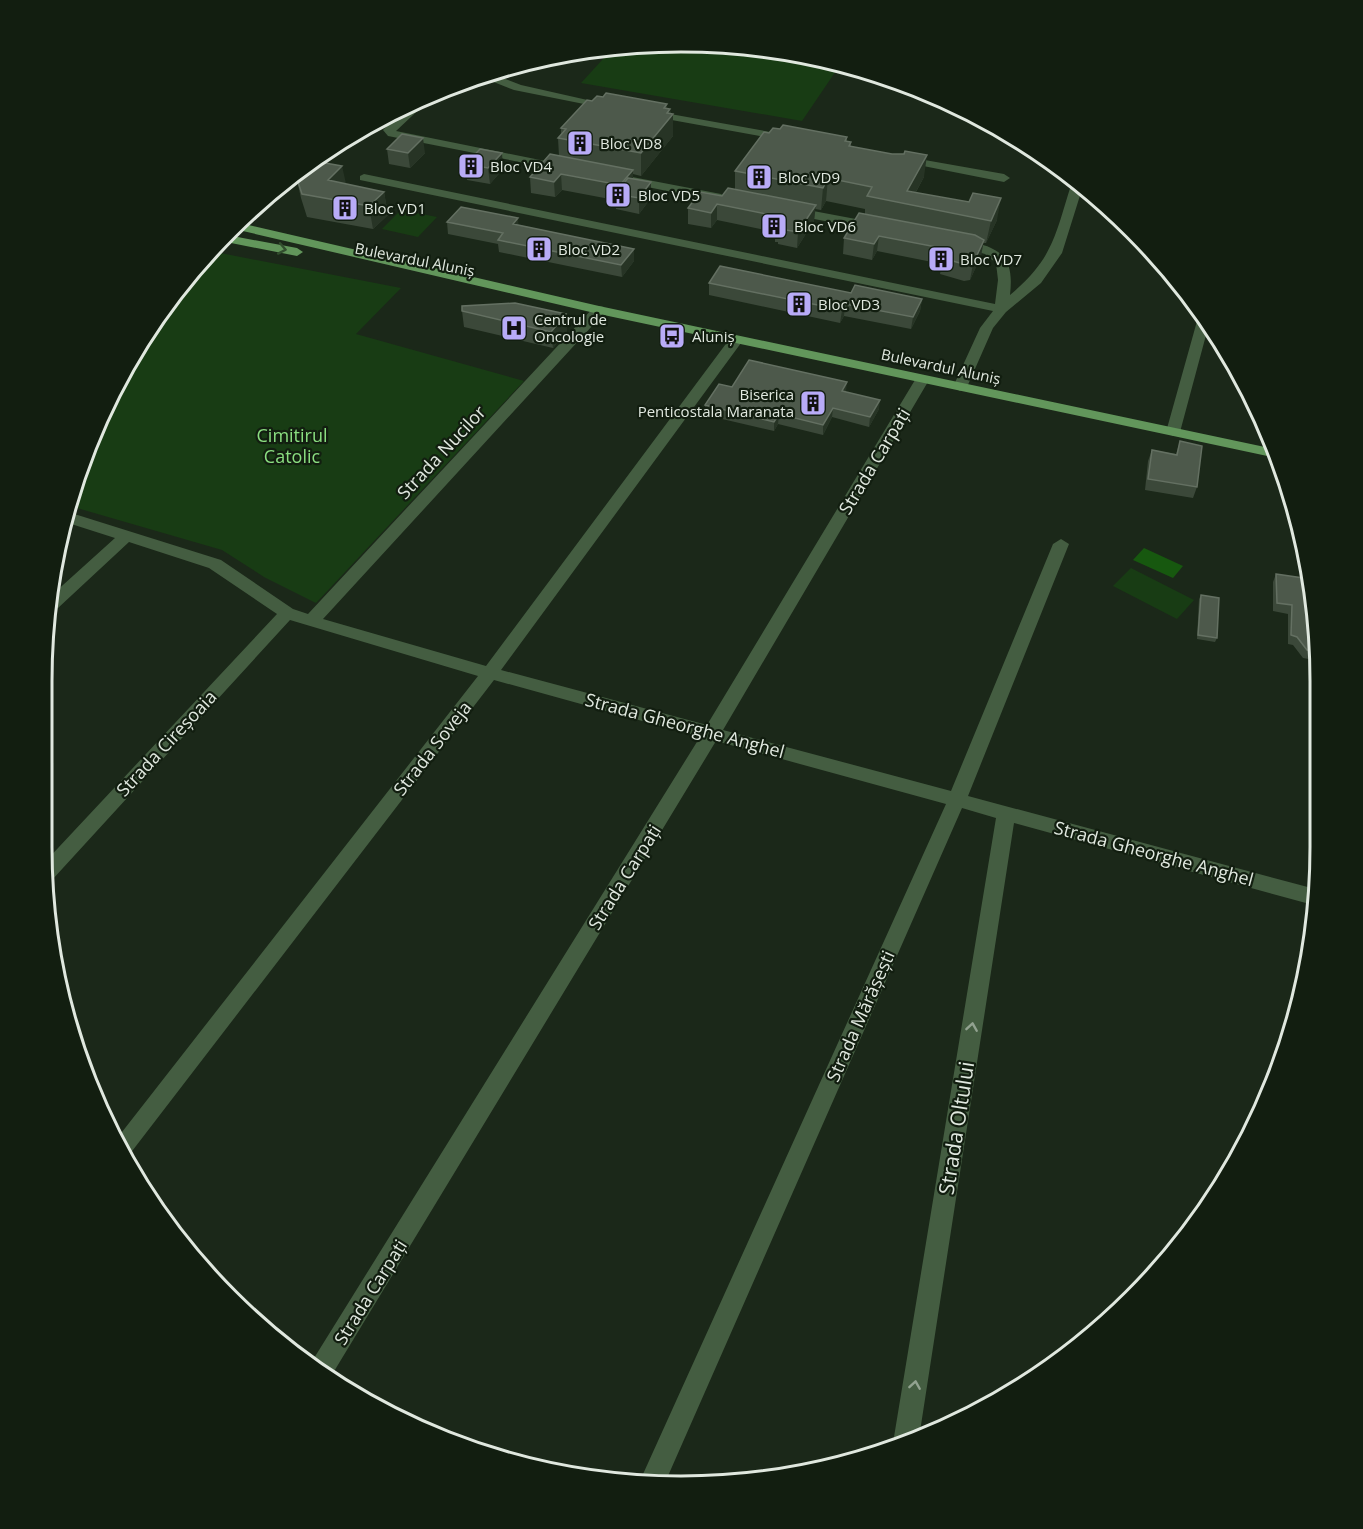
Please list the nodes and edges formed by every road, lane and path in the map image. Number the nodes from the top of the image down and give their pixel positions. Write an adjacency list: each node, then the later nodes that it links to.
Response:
1 (498, 80): 2 (street)
2 (616, 107)
3 (639, 111): 5 (street)
4 (404, 116): 7 (street)
5 (801, 140)
6 (887, 156): 10 (street)
7 (582, 171)
8 (364, 178): 18 (street)
9 (616, 178): 12 (street)
10 (1004, 178)
11 (1074, 191): 18 (street)
12 (735, 200)
13 (781, 209): 15 (street)
14 (246, 228): 19 (main road, Bulevardul Aluniș)
15 (884, 229)
16 (234, 240): 19 (main road, Bulevardul Aluniș, one-way to 19)
17 (942, 240): 18 (street)
18 (1001, 309): 23 (street)
19 (599, 310): 21 (main road, Bulevardul Aluniș); 31 (street, Strada Nucilor)
20 (1201, 328): 24 (street)
21 (736, 340): 22 (main road, Bulevardul Aluniș); 32 (street, Strada Soveja)
22 (922, 380): 23 (main road, Bulevardul Aluniș); 33 (street, Strada Carpați)
23 (960, 387): 24 (main road, Bulevardul Aluniș)
24 (1173, 432): 25 (main road, Bulevardul Aluniș)
25 (1267, 452)
26 (74, 519): 27 (street, Strada Gheorghe Anghel)
27 (127, 535): 29 (street); 30 (street, Strada Gheorghe Anghel)
28 (1061, 544): 34 (street, Strada Mărășești)
29 (58, 598)
30 (288, 613): 31 (street, Strada Gheorghe Anghel); 36 (street, Strada Cireșoaia)
31 (311, 621): 32 (street, Strada Gheorghe Anghel)
32 (490, 673): 33 (street, Strada Gheorghe Anghel); 38 (street, Strada Soveja)
33 (712, 733): 34 (street, Strada Gheorghe Anghel); 39 (street, Strada Carpați)
34 (957, 799): 35 (street, Strada Gheorghe Anghel); 41 (street, Strada Mărășești)
35 (1006, 813): 37 (street, Strada Gheorghe Anghel); 40 (street, Strada Oltului, one-way to 35)
36 (53, 866)
37 (1308, 895)
38 (127, 1144)
39 (324, 1365)
40 (907, 1434)
41 (655, 1475)

